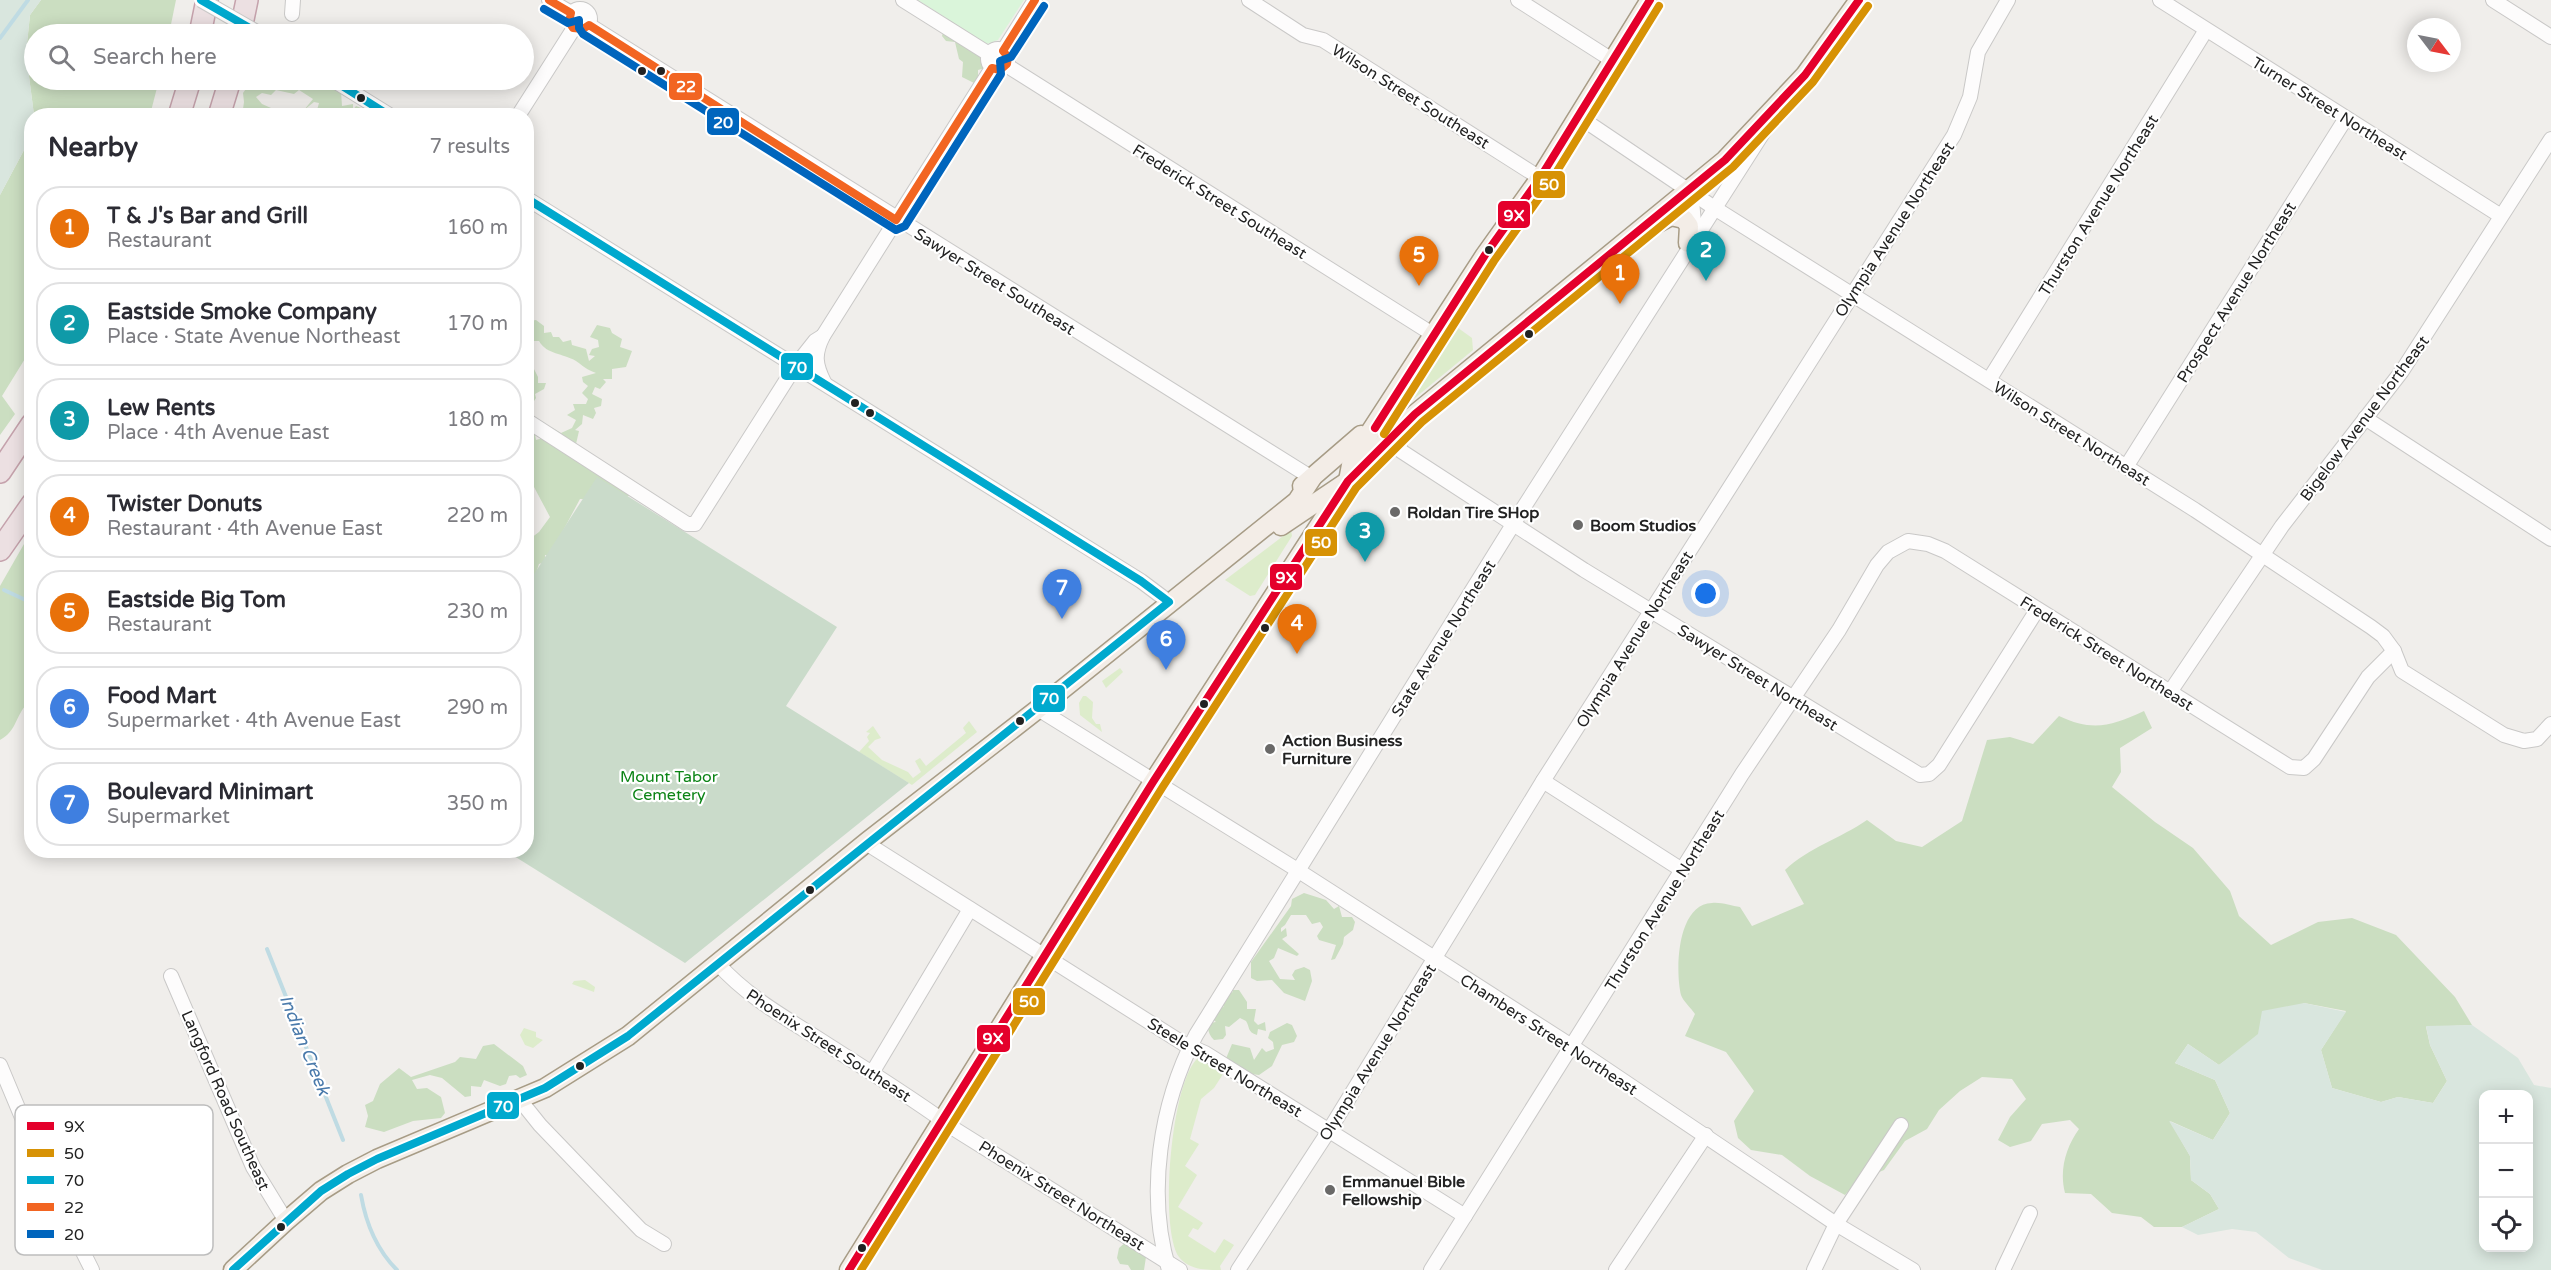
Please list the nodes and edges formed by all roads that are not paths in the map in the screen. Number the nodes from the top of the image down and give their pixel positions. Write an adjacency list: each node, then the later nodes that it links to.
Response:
1 (201, 0): 18 (street, bridge)
2 (207, 0): 16 (highway)
3 (248, 0): 17 (highway)
4 (549, 0): 15 (street)
5 (903, 0): 25 (street)
6 (1035, 0): 23 (street)
7 (1249, 0): 38 (street, Wilson Street Southeast)
8 (1518, 0): 24 (street)
9 (1650, 0): 24 (main road)
10 (1859, 0): 30 (main road, State Avenue Northeast)
11 (2008, 0): 46 (street, Olympia Avenue Northeast)
12 (2160, 0): 21 (street, Turner Street Northeast)
13 (2493, 0): 22 (street)
14 (589, 5): 15 (street); 19 (street)
15 (571, 13): 20 (street)
16 (202, 24)
17 (242, 24)
18 (243, 24)
19 (588, 25): 20 (street); 43 (street, Sawyer Street Southeast)
20 (574, 28): 34 (street)
21 (2206, 30): 36 (street, Turner Street Northeast); 51 (street, Thurston Avenue Northeast)
22 (2551, 37)
23 (1003, 51): 25 (street); 26 (street)
24 (1612, 60): 35 (main road)
25 (990, 61): 26 (street); 43 (street)
26 (1006, 65): 48 (street, Frederick Street Southeast)
27 (187, 90): 31 (highway)
28 (227, 90): 32 (highway)
29 (349, 90): 33 (street)
30 (1783, 100): 39 (main road); 41 (street, State Avenue Northeast)
31 (181, 108)
32 (221, 108)
33 (378, 108)
34 (523, 108)
35 (1578, 116): 38 (main road); 39 (street, Wilson Street Northeast)
36 (2346, 118): 42 (street, Turner Street Northeast); 58 (street, Prospect Avenue Northeast)
37 (2551, 139): 42 (street, Bigelow Avenue Northeast)
38 (1540, 178): 48 (main road)
39 (1691, 190): 41 (street, Wilson Street Northeast); 44 (main road); 45 (street)
40 (534, 203): 50 (street)
41 (1716, 209): 46 (street, Wilson Street Northeast); 47 (street, State Avenue Northeast)
42 (2501, 216): 54 (street, Bigelow Avenue Northeast)
43 (896, 220): 49 (street); 60 (street, Sawyer Street Southeast)
44 (1629, 240): 45 (main road); 56 (main road)
45 (1688, 243): 47 (street, State Avenue Northeast)
46 (1852, 294): 51 (street, Wilson Street Northeast); 71 (street, Olympia Avenue Northeast)
47 (1640, 322): 63 (street, State Avenue Northeast)
48 (1434, 335): 53 (main road); 56 (main road)
49 (823, 336): 50 (street); 52 (street)
50 (796, 365): 52 (street); 55 (street)
51 (1989, 380): 58 (street, Wilson Street Northeast)
52 (825, 383): 69 (street)
53 (1385, 413): 60 (main road); 61 (main road)
54 (2365, 418): 65 (street); 68 (street, Bigelow Avenue Northeast)
55 (534, 425)
56 (1395, 432): 61 (main road); 63 (street, Sawyer Street Northeast)
57 (24, 436): 59 (highway)
58 (2126, 467): 68 (street, Wilson Street Northeast)
59 (0, 472)
60 (1312, 478): 64 (main road)
61 (1348, 481): 64 (main road); 77 (main road)
62 (24, 516): 67 (highway)
63 (1514, 523): 71 (street, Sawyer Street Northeast); 80 (street, State Avenue Northeast)
64 (1249, 539): 69 (main road)
65 (2551, 539)
66 (1908, 541): 70 (street, Frederick Street Northeast); 74 (street, Thurston Avenue Northeast)
67 (0, 550)
68 (2262, 554): 72 (street, Wilson Street Northeast); 73 (street, Bigelow Avenue Northeast)
69 (1169, 602): 75 (main road)
70 (2037, 610): 73 (street, Frederick Street Northeast); 74 (street, Sawyer Street Northeast)
71 (1652, 611): 74 (street, Sawyer Street Northeast); 78 (street, Olympia Avenue Northeast)
72 (2394, 651): 73 (street, Frederick Street Northeast); 76 (street, Wilson Street Northeast)
73 (2170, 692)
74 (1792, 699): 81 (street, Thurston Avenue Northeast)
75 (1038, 710): 77 (street, Chambers Street Northeast); 79 (main road)
76 (2551, 724)
77 (1153, 782): 80 (street, Chambers Street Northeast); 83 (main road)
78 (1543, 782): 81 (street); 84 (street, Olympia Avenue Northeast)
79 (866, 843): 82 (street, Steele Street Northeast); 85 (main road)
80 (1298, 870): 84 (street, Chambers Street Northeast); 87 (street, State Avenue Northeast)
81 (1682, 870): 88 (street, Thurston Avenue Northeast)
82 (970, 909): 83 (street, Steele Street Northeast); 90 (street)
83 (1046, 956): 87 (street, Steele Street Northeast); 93 (main road)
84 (1436, 960): 88 (street, Chambers Street Northeast); 95 (street, Olympia Avenue Northeast)
85 (718, 964): 90 (street, Phoenix Street Southeast); 91 (main road)
86 (171, 976): 99 (street, Langford Road Southeast)
87 (1190, 1046): 95 (street, Steele Street Northeast); 103 (street, State Avenue Northeast)
88 (1573, 1047): 96 (street, Chambers Street Northeast); 98 (street, Thurston Avenue Northeast)
89 (0, 1065): 92 (street)
90 (872, 1073): 93 (street, Phoenix Street Southeast)
91 (520, 1100): 99 (main road); 101 (street)
92 (17, 1105)
93 (943, 1121): 103 (street, Phoenix Street Northeast); 106 (main road)
94 (1901, 1125): 100 (street)
95 (1330, 1129): 98 (street, Steele Street Northeast); 108 (street, Olympia Avenue Northeast)
96 (1706, 1136): 100 (street, Chambers Street Northeast); 110 (street)
97 (2030, 1213): 113 (street)
98 (1465, 1216): 109 (street, Thurston Avenue Northeast)
99 (285, 1221): 105 (main road)
100 (1836, 1224): 111 (street); 112 (street, Chambers Street Northeast)
101 (664, 1244)
102 (84, 1255): 104 (street)
103 (1168, 1266): 107 (street, Phoenix Street Northeast)
104 (92, 1270)
105 (233, 1270)
106 (849, 1270)
107 (1180, 1270)
108 (1238, 1270)
109 (1431, 1270)
110 (1616, 1270)
111 (1814, 1270)
112 (1913, 1270)
113 (2003, 1270)

